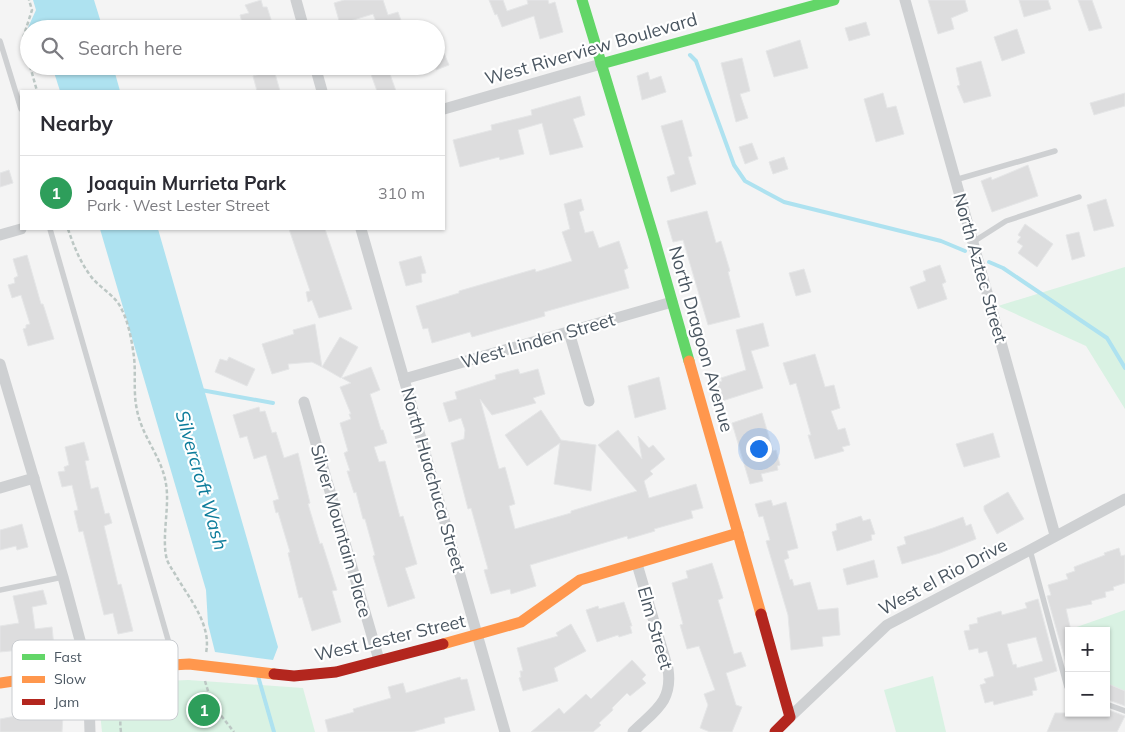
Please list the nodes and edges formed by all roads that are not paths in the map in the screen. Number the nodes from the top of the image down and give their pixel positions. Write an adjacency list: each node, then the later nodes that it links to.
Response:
1 (296, 0): 5 (street)
2 (582, 0): 7 (street, North Dragoon Avenue)
3 (831, 0): 7 (street, West Riverview Boulevard)
4 (905, 0): 13 (street, North Aztec Street)
5 (302, 20)
6 (0, 41): 10 (lane)
7 (601, 64): 11 (street, West Riverview Boulevard); 20 (street, North Dragoon Avenue)
8 (318, 75): 9 (street)
9 (322, 90)
10 (20, 106)
11 (445, 109)
12 (1055, 151): 13 (lane)
13 (955, 180): 19 (street, North Aztec Street)
14 (1080, 197): 19 (lane)
15 (20, 229): 18 (street)
16 (50, 230): 38 (lane)
17 (361, 230): 23 (street, North Huachuca Street)
18 (0, 235)
19 (973, 242): 31 (street, North Aztec Street)
20 (672, 302): 21 (street, West Linden Street); 30 (street, North Dragoon Avenue)
21 (569, 332): 23 (street, West Linden Street); 25 (street)
22 (0, 364): 24 (street)
23 (404, 379): 36 (street, North Huachuca Street)
24 (5, 396): 27 (street)
25 (589, 401)
26 (304, 402): 39 (street, Silver Mountain Place)
27 (34, 478): 28 (street); 34 (street)
28 (0, 488)
29 (1125, 499): 31 (street, West el Rio Drive)
30 (738, 533): 33 (street, West Lester Street); 44 (street, North Dragoon Avenue)
31 (1055, 535): 32 (street, West el Rio Drive)
32 (1030, 550): 41 (lane); 44 (street, West el Rio Drive)
33 (637, 564): 36 (street, West Lester Street); 46 (street, Elm Street)
34 (63, 577): 35 (lane); 37 (street)
35 (0, 590)
36 (477, 635): 39 (street, West Lester Street); 45 (street, North Huachuca Street)
37 (80, 640)
38 (169, 640)
39 (379, 660): 40 (street, West Lester Street)
40 (178, 665)
41 (1065, 680)
42 (1110, 706): 43 (lane)
43 (1125, 712)
44 (790, 717): 47 (street, West el Rio Drive)
45 (505, 732)
46 (632, 732)
47 (775, 732)

